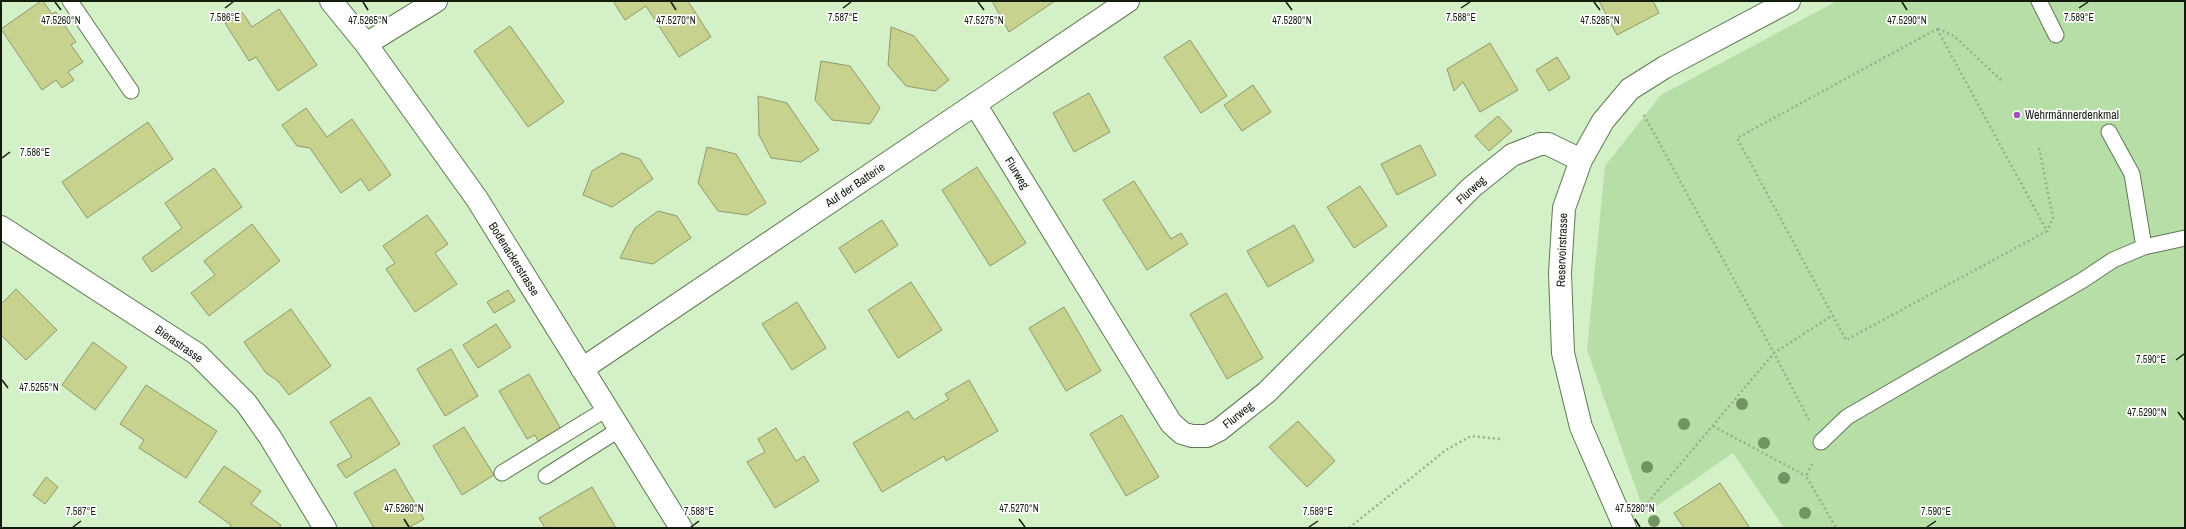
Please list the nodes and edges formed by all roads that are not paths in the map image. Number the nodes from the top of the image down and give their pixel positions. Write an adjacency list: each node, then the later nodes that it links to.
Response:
1 (70, 1): 9 (lane)
2 (331, 1): 8 (street, Bodenackerstrasse)
3 (436, 1): 8 (street)
4 (1128, 1): 10 (street, Auf der Batterie)
5 (1789, 1): 12 (street, Reservoirstrasse)
6 (2038, 1): 7 (lane)
7 (2056, 35)
8 (366, 44): 16 (street, Bodenackerstrasse)
9 (131, 91)
10 (975, 104): 12 (street, Flurweg); 16 (street, Auf der Batterie)
11 (2110, 132): 15 (lane)
12 (1581, 160): 24 (street, Reservoirstrasse)
13 (1, 227): 22 (street, Bierastrasse)
14 (2185, 238): 15 (lane)
15 (2144, 247): 19 (lane)
16 (582, 369): 17 (street, Bodenackerstrasse)
17 (608, 408): 18 (street, Bodenackerstrasse); 20 (lane)
18 (620, 429): 21 (lane); 23 (street, Bodenackerstrasse)
19 (1821, 442)
20 (502, 473)
21 (546, 476)
22 (325, 528)
23 (681, 528)
24 (1625, 528)

